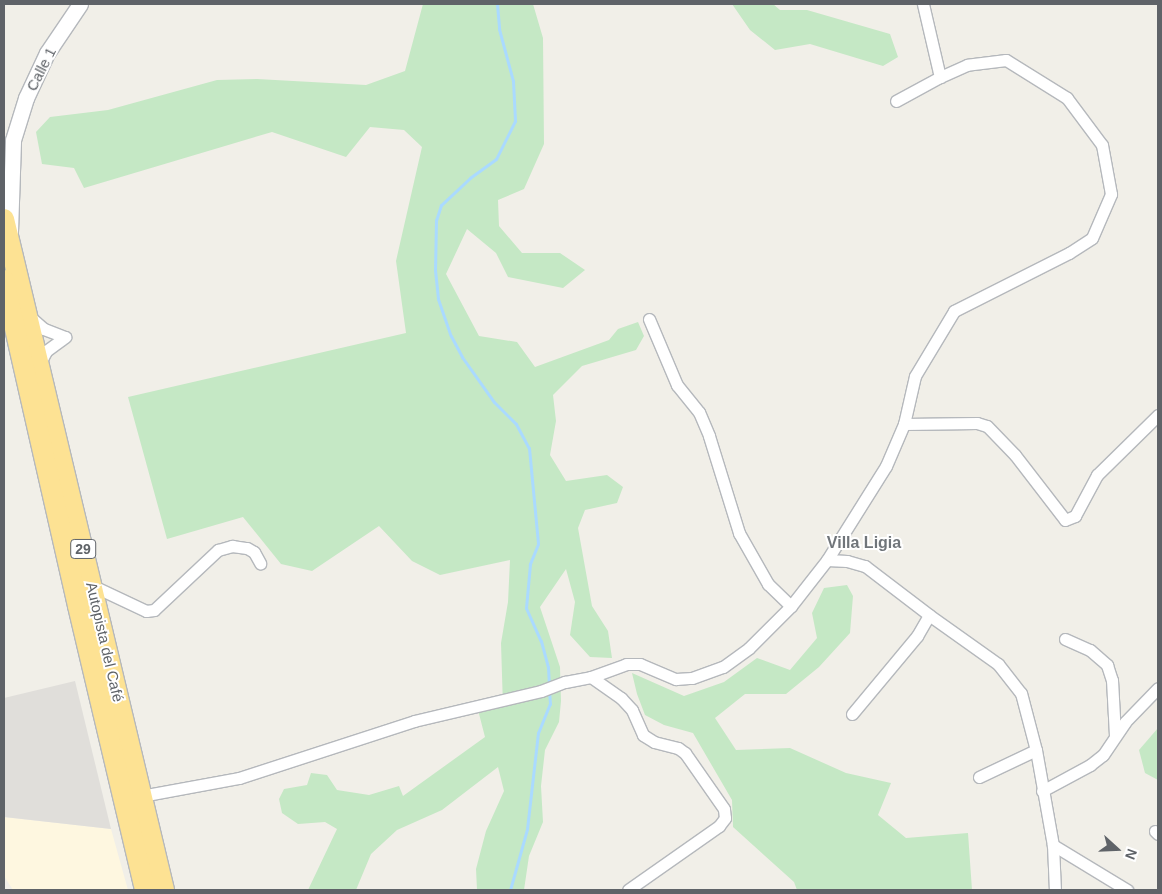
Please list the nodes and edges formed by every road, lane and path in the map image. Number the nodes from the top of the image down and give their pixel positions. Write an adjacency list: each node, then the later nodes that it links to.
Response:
1 (80, 4): 5 (street, Calle 1)
2 (923, 4): 3 (street)
3 (940, 77): 4 (street); 13 (street)
4 (896, 101)
5 (8, 142): 7 (street, Calle 1)
6 (4, 219): 7 (highway, Autopista del Café / 29)
7 (10, 243): 9 (highway, Autopista del Café / 29)
8 (4, 280): 29 (highway, Autopista del Café / 29)
9 (28, 315): 11 (highway, Autopista del Café / 29); 11 (street)
10 (649, 319): 17 (street)
11 (40, 365): 16 (highway, Autopista del Café / 29)
12 (1158, 416): 13 (street)
13 (904, 424): 14 (street)
14 (827, 560): 17 (street); 18 (street)
15 (260, 563): 16 (street)
16 (91, 585): 27 (highway, Autopista del Café / 29)
17 (791, 606): 20 (street)
18 (929, 615): 22 (street); 24 (street)
19 (1065, 639): 23 (street)
20 (591, 677): 27 (street); 31 (street)
21 (1158, 688): 23 (street)
22 (852, 714)
23 (1115, 736): 26 (street)
24 (1036, 750): 25 (street); 26 (street)
25 (979, 777)
26 (1042, 791): 28 (street)
27 (141, 796): 30 (highway, Autopista del Café / 29)
28 (1053, 845): 32 (street); 33 (street)
29 (146, 890)
30 (164, 890)
31 (628, 890)
32 (1055, 890)
33 (1127, 890)

